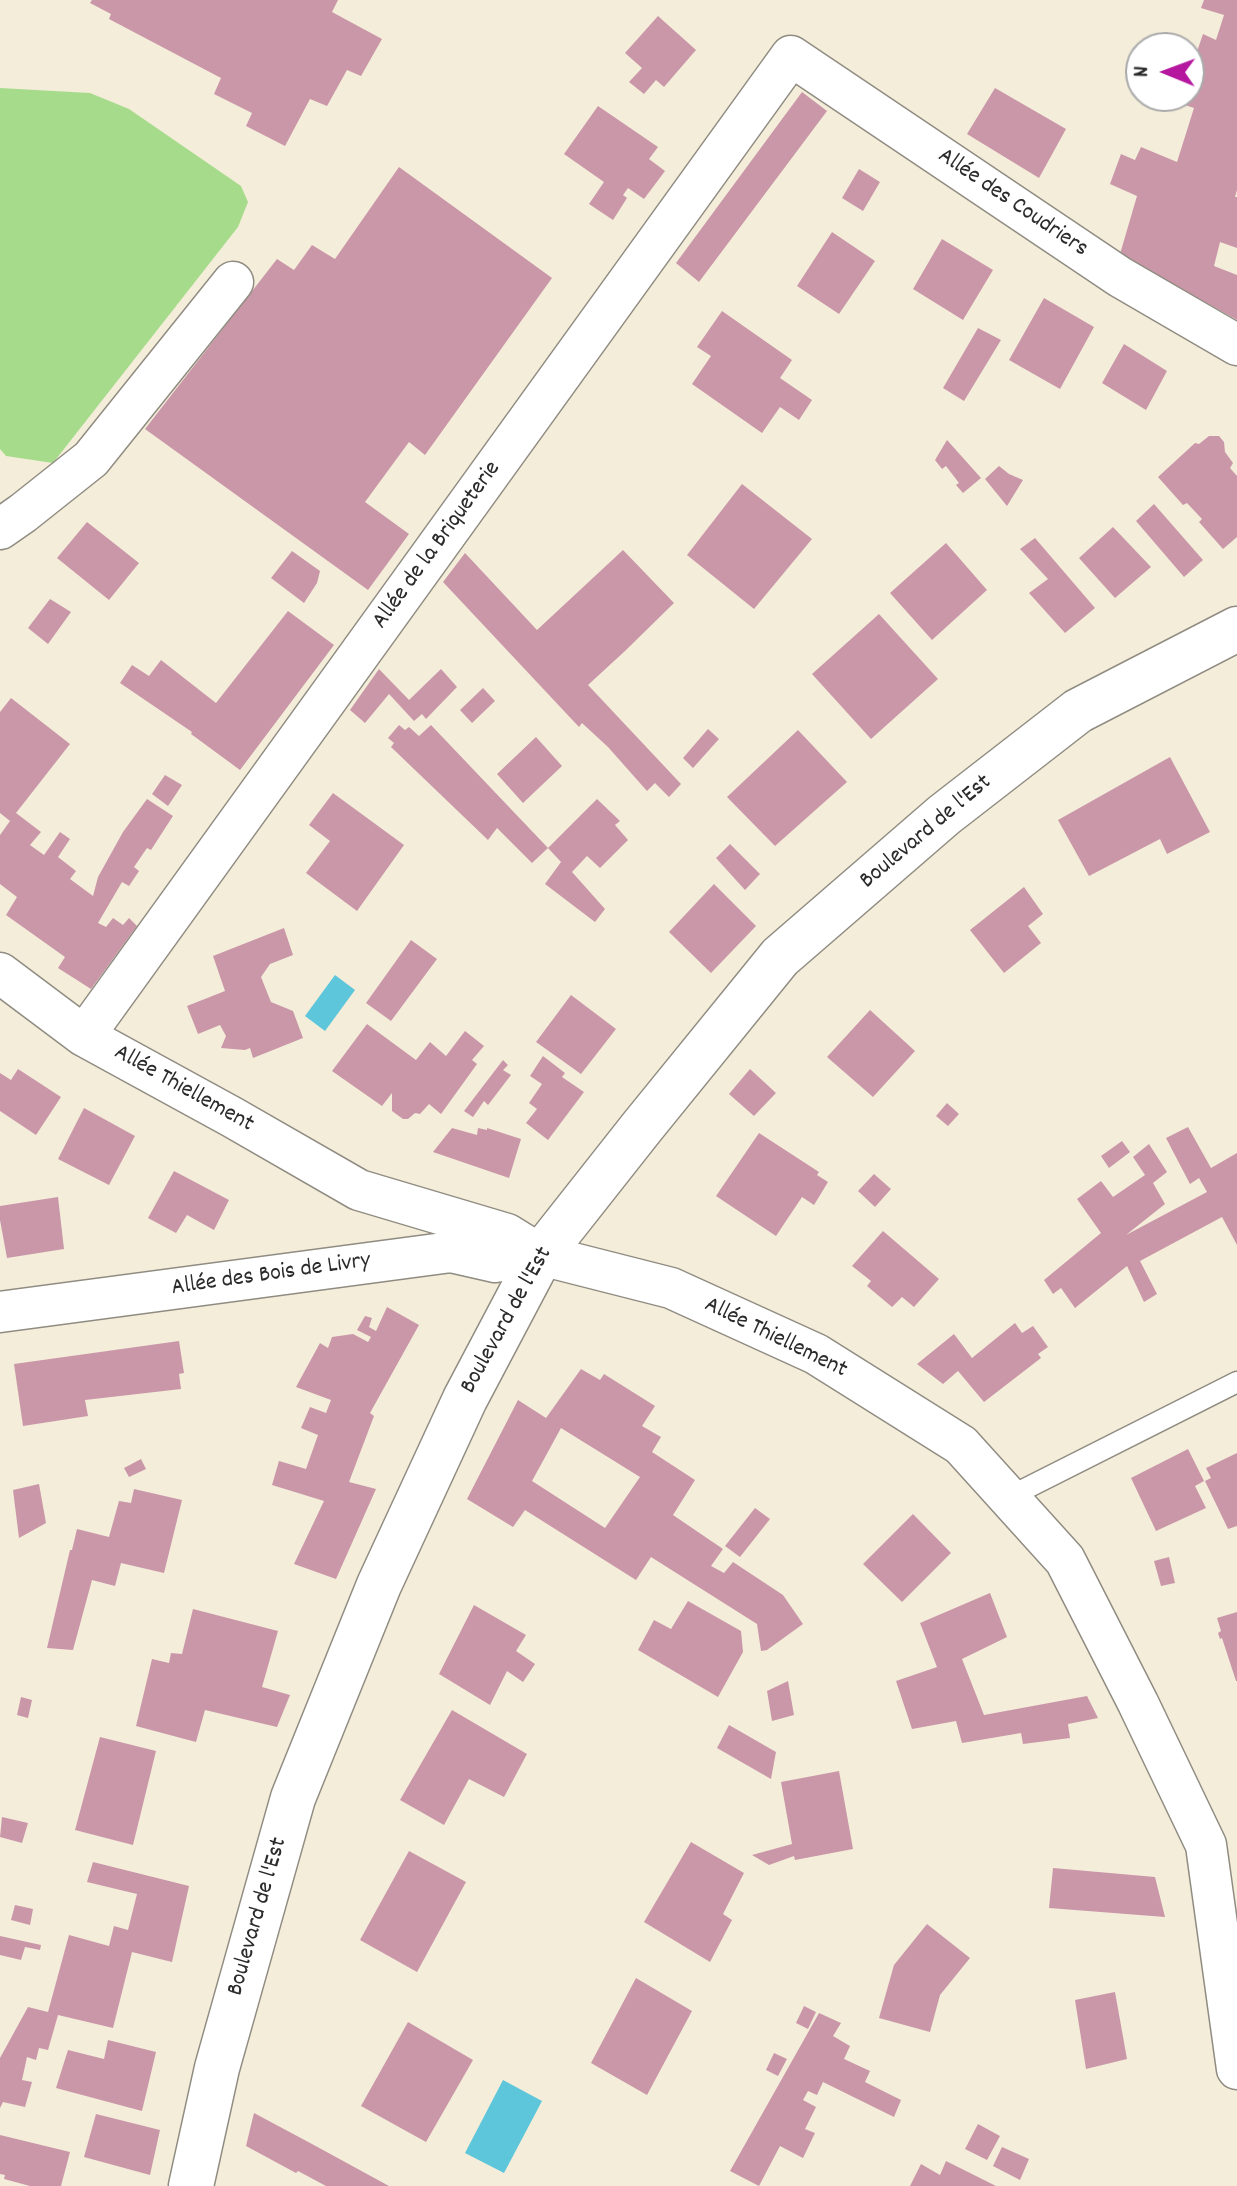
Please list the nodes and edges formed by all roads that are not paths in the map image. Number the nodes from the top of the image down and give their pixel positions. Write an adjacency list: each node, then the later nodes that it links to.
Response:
1 (791, 56): 3 (street, Allée des Coudriers); 7 (street, Allée de la Briqueterie)
2 (233, 282): 4 (street)
3 (1237, 345)
4 (0, 529)
5 (1237, 629): 8 (street, Boulevard de l'Est)
6 (0, 973): 7 (street, Allée Thiellement)
7 (84, 1036): 8 (street, Allée Thiellement)
8 (541, 1255): 9 (street, Allée des Bois de Livry); 11 (street, Allée Thiellement); 13 (street, Boulevard de l'Est)
9 (0, 1312)
10 (1237, 1382): 11 (lane)
11 (1009, 1497): 12 (street, Allée Thiellement)
12 (1237, 2069)
13 (191, 2186)

